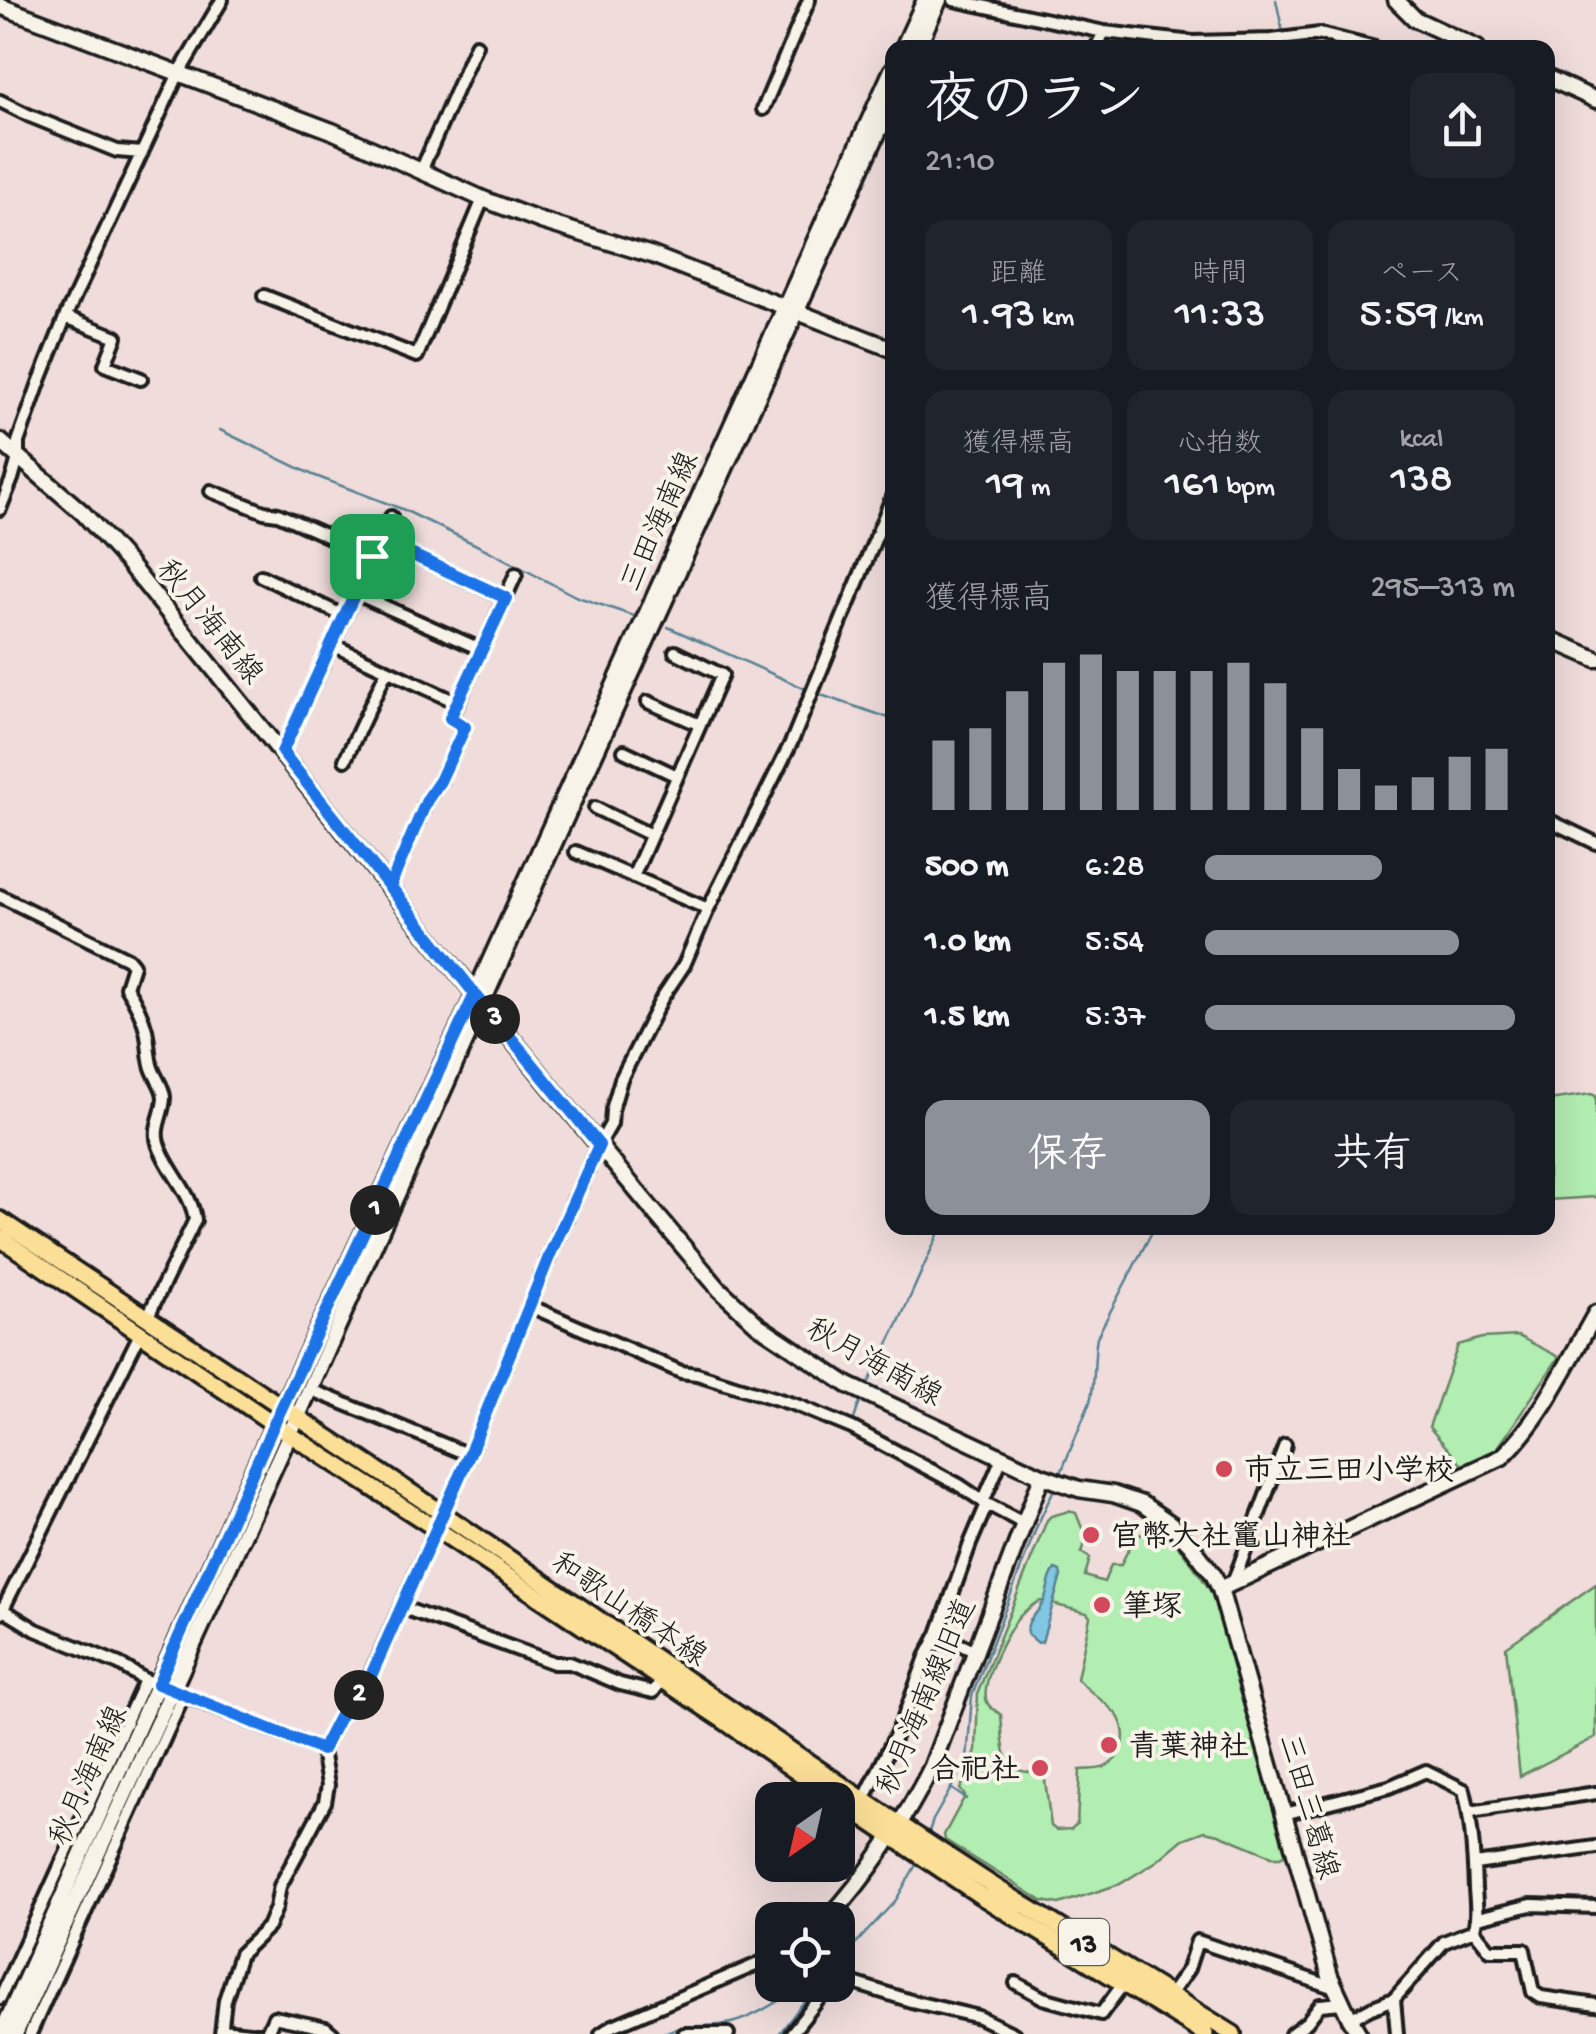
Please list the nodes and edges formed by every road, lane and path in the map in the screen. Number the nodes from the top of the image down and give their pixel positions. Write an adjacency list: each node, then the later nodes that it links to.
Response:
1 (222, 0): 17 (street)
2 (809, 0): 22 (street)
3 (924, 0): 9 (main road)
4 (939, 0): 10 (main road)
5 (954, 0): 8 (street)
6 (1396, 0): 15 (main road)
7 (0, 6): 17 (main road)
8 (1104, 32): 11 (street); 12 (street)
9 (906, 40)
10 (921, 40)
11 (1100, 40)
12 (1175, 40)
13 (1272, 40): 14 (street)
14 (1344, 40)
15 (1459, 40)
16 (476, 45): 25 (street)
17 (179, 73): 24 (street); 25 (main road)
18 (1555, 81): 21 (main road)
19 (885, 87): 28 (main road, 三田海南線)
20 (0, 100): 24 (street)
21 (1596, 100)
22 (762, 109)
23 (885, 116): 28 (main road, 三田海南線)
24 (142, 153): 29 (street)
25 (421, 171): 26 (main road)
26 (483, 200): 27 (street); 28 (main road)
27 (264, 296)
28 (791, 309): 30 (main road); 67 (main road, 三田海南線)
29 (66, 317): 31 (street); 33 (street)
30 (885, 346)
31 (141, 380)
32 (0, 441): 33 (main road, 秋月海南線)
33 (18, 458): 35 (street); 55 (main road, 秋月海南線)
34 (211, 492): 39 (street)
35 (0, 509)
36 (885, 515): 66 (street)
37 (391, 517): 38 (street)
38 (380, 540): 39 (street); 43 (street)
39 (372, 556): 42 (street)
40 (516, 574): 43 (street)
41 (261, 576): 44 (street)
42 (355, 593): 44 (street); 47 (street)
43 (506, 598): 47 (street)
44 (344, 616): 46 (street)
45 (1555, 641): 49 (main road)
46 (332, 645): 50 (street); 55 (street)
47 (482, 650): 52 (street)
48 (675, 652): 53 (street)
49 (1596, 659)
50 (388, 670): 52 (street); 56 (street)
51 (648, 702): 53 (street)
52 (458, 703): 64 (street)
53 (700, 725): 57 (street)
54 (624, 751): 57 (street)
55 (282, 752): 64 (main road, 秋月海南線)
56 (345, 760)
57 (678, 776): 60 (street)
58 (595, 808): 60 (street)
59 (1555, 824): 61 (street)
60 (652, 835): 63 (street)
61 (1596, 844)
62 (576, 852): 63 (street)
63 (633, 876): 66 (street)
64 (390, 886): 67 (main road, 秋月海南線)
65 (0, 896): 73 (street)
66 (708, 908): 68 (street)
67 (479, 1000): 68 (main road, 秋月海南線); 74 (main road, 秋月海南線); 75 (main road, 秋月海南線)
68 (599, 1145): 71 (street); 79 (main road, 秋月海南線)
69 (0, 1220): 73 (main road, 和歌山橋本線 / 13)
70 (0, 1238): 73 (main road, 和歌山橋本線 / 13)
71 (530, 1306): 78 (street); 81 (street)
72 (1596, 1313): 84 (main road)
73 (144, 1324): 75 (main road, 和歌山橋本線 / 13); 86 (street)
74 (309, 1389): 76 (main road, 秋月海南線); 78 (street)
75 (278, 1416): 76 (main road, 和歌山橋本線 / 13); 90 (main road, 秋月海南線)
76 (294, 1426): 82 (main road, 和歌山橋本線 / 13); 90 (main road, 秋月海南線)
77 (1285, 1445): 84 (street)
78 (469, 1455): 82 (street)
79 (1002, 1458): 80 (main road, 秋月海南線); 81 (street)
80 (1052, 1480): 83 (main road, 秋月海南線旧道); 84 (main road, 秋月海南線)
81 (985, 1503): 83 (street); 87 (street)
82 (439, 1520): 85 (street); 89 (main road, 和歌山橋本線 / 13)
83 (1025, 1524): 88 (main road, 秋月海南線旧道)
84 (1226, 1586): 97 (main road, 三田三葛線)
85 (401, 1606): 89 (street); 91 (street)
86 (1, 1611): 90 (street)
87 (938, 1634): 88 (street); 94 (street)
88 (976, 1652): 98 (main road, 秋月海南線旧道)
89 (667, 1675): 92 (main road, 和歌山橋本線 / 13); 94 (main road, 和歌山橋本線 / 13)
90 (165, 1688): 91 (street); 104 (main road, 秋月海南線); 112 (street); 120 (street)
91 (322, 1750): 117 (street)
92 (813, 1782)
93 (1596, 1793): 96 (street)
94 (864, 1800): 98 (main road, 和歌山橋本線 / 13)
95 (855, 1810): 98 (main road, 和歌山橋本線 / 13)
96 (1470, 1812): 97 (street); 101 (street)
97 (1284, 1814): 111 (main road, 三田三葛線)
98 (895, 1831): 100 (main road, 和歌山橋本線 / 13); 100 (main road, 和歌山橋本線 / 13); 102 (main road, 秋月海南線旧道)
99 (1596, 1847): 101 (street)
100 (934, 1856): 109 (main road, 和歌山橋本線 / 13); 110 (main road, 和歌山橋本線 / 13)
101 (1474, 1864): 105 (street)
102 (841, 1902)
103 (1596, 1907): 105 (street)
104 (62, 1915): 118 (main road, 秋月海南線); 119 (main road, 秋月海南線)
105 (1476, 1924): 113 (street); 115 (street)
106 (755, 1965): 124 (street)
107 (855, 1983): 128 (street)
108 (1016, 1983): 109 (street)
109 (1122, 1984): 129 (main road, 和歌山橋本線 / 13)
110 (1170, 1995): 111 (street); 130 (main road, 和歌山橋本線 / 13)
111 (1339, 1996): 116 (main road, 三田三葛線); 131 (street)
112 (0, 1998)
113 (1394, 1999): 116 (street); 133 (street)
114 (816, 2002): 127 (street)
115 (1596, 2005)
116 (1350, 2020): 132 (main road, 三田三葛線)
117 (222, 2032): 121 (street)
118 (1, 2034)
119 (14, 2034)
120 (30, 2034)
121 (258, 2034)
122 (266, 2034): 123 (street)
123 (333, 2034)
124 (601, 2034)
125 (684, 2034): 126 (street)
126 (728, 2034)
127 (791, 2034)
128 (1014, 2034)
129 (1205, 2034)
130 (1233, 2034)
131 (1291, 2034)
132 (1359, 2034)
133 (1397, 2034)

